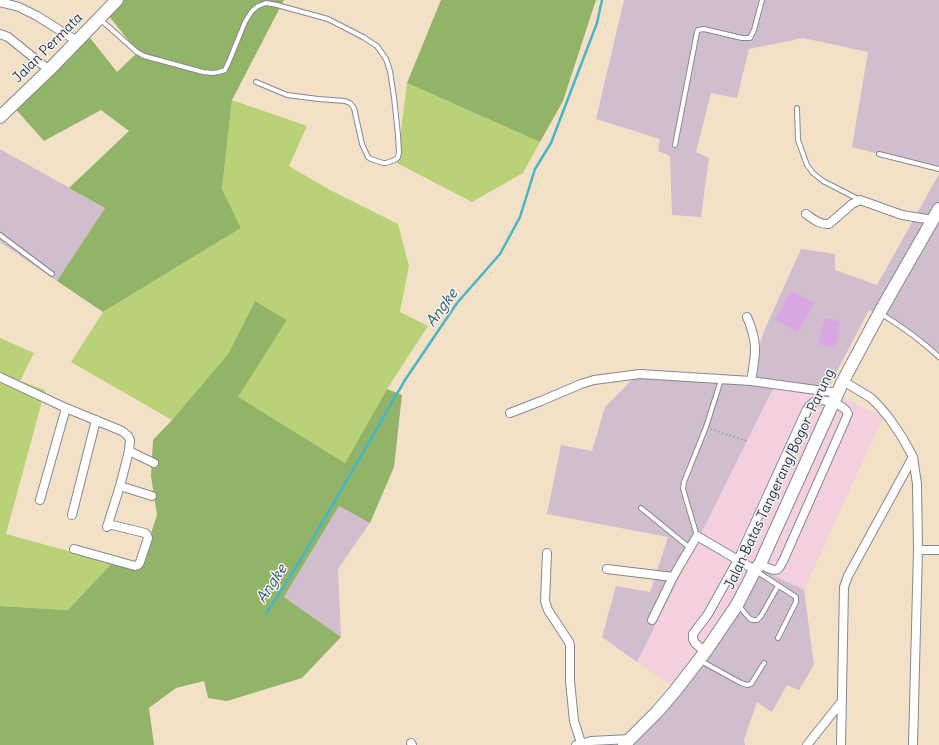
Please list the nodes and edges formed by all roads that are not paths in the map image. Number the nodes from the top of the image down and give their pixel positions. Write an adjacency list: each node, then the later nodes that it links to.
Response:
1 (117, 0): 4 (main road, Jalan Permata)
2 (762, 0): 11 (lane)
3 (0, 2): 6 (street)
4 (99, 18): 6 (main road, Jalan Permata); 8 (lane)
5 (0, 34): 7 (street)
6 (77, 41): 7 (main road, Jalan Permata)
7 (49, 70): 10 (main road, Jalan Permata)
8 (256, 82)
9 (797, 108): 14 (lane)
10 (0, 118)
11 (675, 145)
12 (879, 154): 13 (lane)
13 (939, 169)
14 (860, 200): 15 (street); 16 (street)
15 (806, 214)
16 (936, 215): 19 (main road, Jalan Batas Tangerang/Bogor–Parung)
17 (0, 235): 18 (lane)
18 (52, 274)
19 (880, 312): 21 (lane); 25 (main road, Jalan Batas Tangerang/Bogor–Parung)
20 (747, 317): 24 (street)
21 (939, 357)
22 (0, 377): 27 (street)
23 (721, 380): 24 (street); 28 (street); 38 (lane)
24 (751, 381): 26 (street)
25 (842, 381): 26 (main road, Jalan Batas Tangerang/Bogor–Parung); 31 (street)
26 (835, 397): 44 (street); 45 (main road, Jalan Batas Tangerang/Bogor–Parung); 45 (street)
27 (66, 408): 29 (street); 35 (street)
28 (510, 413)
29 (96, 420): 30 (street); 37 (street)
30 (129, 451): 32 (street); 33 (street)
31 (913, 457): 41 (street); 54 (street)
32 (154, 463)
33 (120, 486): 34 (street); 40 (street)
34 (152, 496)
35 (40, 500)
36 (641, 508): 39 (lane)
37 (72, 514)
38 (697, 536): 39 (street); 44 (street)
39 (690, 548): 47 (street)
40 (74, 549)
41 (918, 550): 42 (street); 59 (street)
42 (939, 550)
43 (546, 553): 56 (street)
44 (738, 560): 45 (street); 52 (street)
45 (757, 567): 48 (lane); 49 (main road, Jalan Batas Tangerang/Bogor–Parung)
46 (607, 569): 47 (street)
47 (673, 577): 50 (street)
48 (778, 586): 49 (lane); 51 (lane)
49 (737, 605): 52 (main road, Jalan Batas Tangerang/Bogor–Parung)
50 (652, 620)
51 (778, 638)
52 (702, 656): 53 (lane); 55 (main road, Jalan Batas Tangerang/Bogor–Parung)
53 (764, 663)
54 (842, 701): 57 (street); 58 (street)
55 (627, 742): 56 (street)
56 (579, 744)
57 (807, 745)
58 (841, 745)
59 (913, 745)

